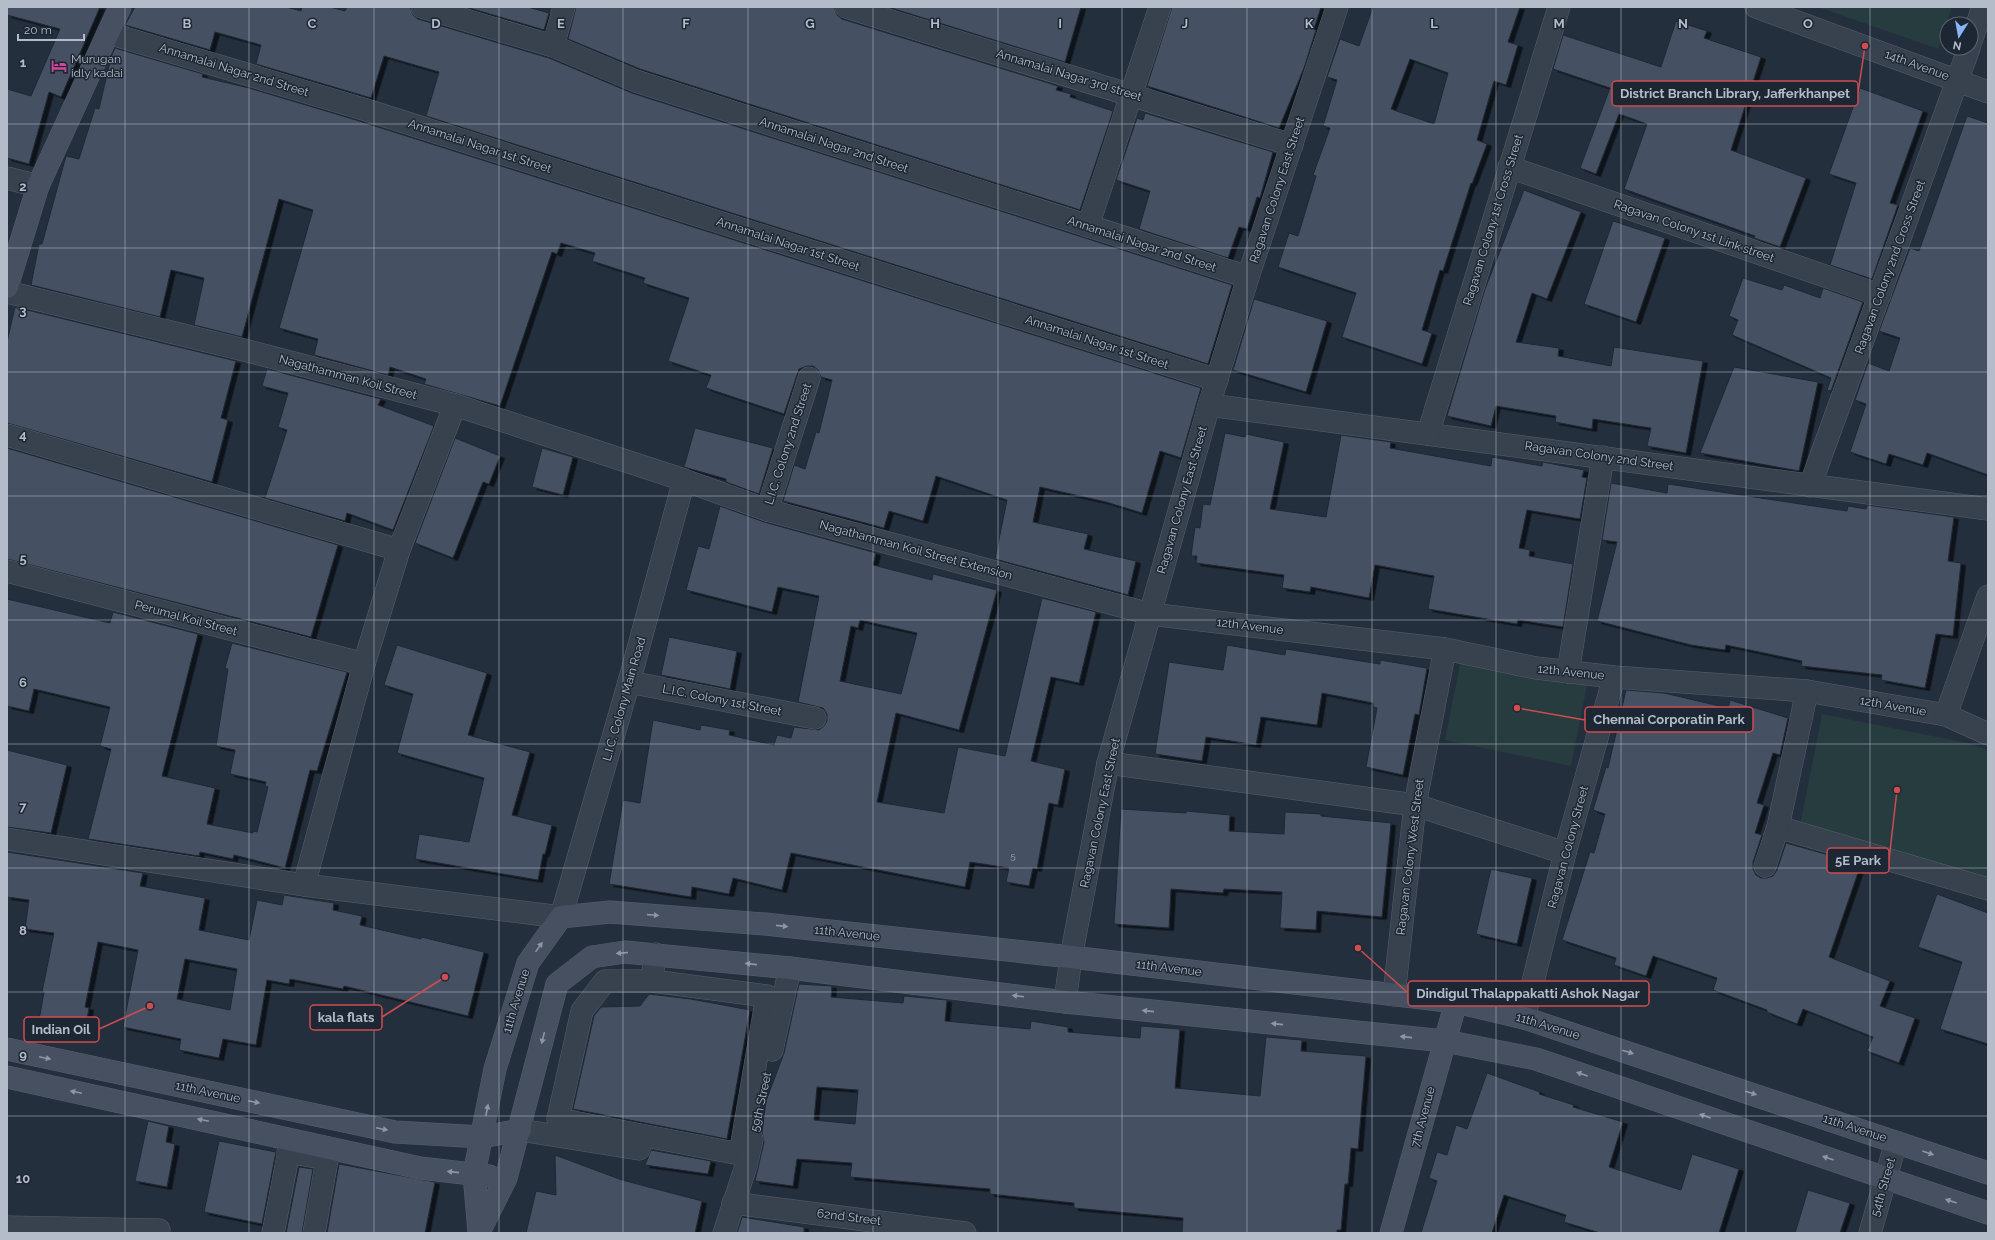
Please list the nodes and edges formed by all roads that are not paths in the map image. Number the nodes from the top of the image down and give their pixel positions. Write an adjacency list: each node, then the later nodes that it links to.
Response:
1 (120, 7): 11 (main road)
2 (422, 7): 12 (street, Annamalai Nagar 2nd Street)
3 (564, 7): 12 (street)
4 (846, 7): 16 (street, Annamalai Nagar 3rd street)
5 (1160, 7): 16 (street)
6 (1337, 7): 18 (street, Ragavan Colony East Street)
7 (1559, 7): 19 (street, Ragavan Colony 1st Cross Street)
8 (1756, 7): 14 (street, 14th Avenue)
9 (1983, 7): 10 (street)
10 (1979, 18)
11 (108, 33): 17 (street, Annamalai Nagar 2nd Street); 21 (main road)
12 (553, 46): 22 (street, Annamalai Nagar 2nd Street)
13 (1966, 56): 14 (street, Ragavan Colony 2nd Cross Street)
14 (1957, 80): 15 (street, 14th Avenue); 26 (street, Ragavan Colony 2nd Cross Street)
15 (1988, 92)
16 (1130, 93): 18 (street, Annamalai Nagar 3rd street); 22 (street)
17 (360, 108): 28 (street, Annamalai Nagar 1st Street)
18 (1292, 145): 23 (street, Ragavan Colony East Street)
19 (1509, 167): 26 (street, Ragavan Colony 1st Link street); 31 (street, Ragavan Colony 1st Cross Street)
20 (7, 178): 21 (street)
21 (38, 186): 24 (main road)
22 (1088, 226): 23 (street, Annamalai Nagar 2nd Street)
23 (1248, 277): 28 (street, Ragavan Colony East Street)
24 (7, 287)
25 (7, 292): 29 (street, Nagathamman Koil Street)
26 (1880, 295): 35 (street, Ragavan Colony 2nd Cross Street)
27 (809, 378): 36 (street, L.I.C. Colony 2nd Street)
28 (1217, 380): 30 (street, Ragavan Colony East Street)
29 (455, 405): 34 (street, Nagathamman Koil Street); 38 (street)
30 (1209, 405): 31 (street, Ragavan Colony 2nd Street); 41 (street, Ragavan Colony East Street)
31 (1428, 434): 33 (street, Ragavan Colony 2nd Street)
32 (7, 435): 38 (street)
33 (1604, 457): 35 (street, Ragavan Colony 2nd Street); 44 (street)
34 (684, 480): 36 (street, Nagathamman Koil Street Extension); 46 (street, L.I.C. Colony Main Road)
35 (1810, 486): 37 (street, Ragavan Colony 2nd Street)
36 (767, 510): 41 (street, Nagathamman Koil Street Extension)
37 (1988, 510)
38 (399, 550): 43 (street)
39 (7, 571): 43 (street, Perumal Koil Street)
40 (1988, 596): 48 (street)
41 (1150, 614): 42 (street, 12th Avenue); 51 (street, Ragavan Colony East Street)
42 (1445, 649): 44 (street, 12th Avenue); 52 (street, Ragavan Colony West Street)
43 (364, 664): 57 (street)
44 (1568, 672): 45 (street, 12th Avenue)
45 (1614, 677): 47 (street, 12th Avenue); 55 (street, Ragavan Colony Street)
46 (629, 682): 49 (street, L.I.C. Colony 1st Street); 59 (street, L.I.C. Colony Main Road)
47 (1807, 691): 48 (street, 12th Avenue); 53 (street)
48 (1946, 715): 50 (street, 12th Avenue)
49 (816, 718)
50 (1988, 734)
51 (1108, 763): 52 (street); 61 (street, Ragavan Colony East Street)
52 (1415, 805): 55 (street); 64 (street, Ragavan Colony West Street)
53 (1778, 827): 56 (street); 58 (street)
54 (7, 839): 57 (street)
55 (1565, 853): 67 (street, Ragavan Colony Street)
56 (1765, 866)
57 (304, 885): 59 (street)
58 (1988, 889)
59 (561, 917): 61 (main road, 11th Avenue, one-way to 61); 72 (main road, 11th Avenue, one-way to 59)
60 (655, 954): 62 (main road, 11th Avenue, one-way to 60); 63 (street); 71 (main road, 11th Avenue, one-way to 71)
61 (1071, 957): 64 (main road, 11th Avenue); 65 (street, Ragavan Colony East Street)
62 (790, 968): 65 (main road, 11th Avenue, one-way to 62); 76 (street, 59th Street)
63 (652, 981): 63 (street)
64 (1394, 995): 66 (main road, 11th Avenue)
65 (1065, 1002): 68 (main road, 11th Avenue, one-way to 65)
66 (1456, 1002): 67 (main road, 11th Avenue); 68 (main road, 7th Avenue)
67 (1524, 1018): 73 (main road, 11th Avenue, one-way to 73)
68 (1445, 1041): 80 (main road, 11th Avenue, one-way to 68); 90 (main road, 7th Avenue)
69 (7, 1050): 72 (main road, 11th Avenue, one-way to 72)
70 (7, 1077): 74 (main road, one-way to 70)
71 (520, 1130): 72 (main road, 11th Avenue); 76 (street); 79 (main road, 11th Avenue)
72 (482, 1136): 78 (main road, 11th Avenue)
73 (1896, 1142): 77 (main road, 11th Avenue, one-way to 77); 80 (street, 54th Street)
74 (289, 1146): 75 (main road); 86 (street)
75 (328, 1154): 78 (main road, one-way to 75); 87 (street)
76 (746, 1166): 81 (street, 59th Street)
77 (1988, 1173)
78 (474, 1174): 79 (main road); 85 (main road, 11th Avenue)
79 (506, 1178): 85 (main road, 11th Avenue)
80 (1886, 1178): 82 (main road, 11th Avenue, one-way to 80); 91 (street, 54th Street)
81 (733, 1203): 88 (street, 59th Street); 89 (street, 62nd Street)
82 (1988, 1214)
83 (7, 1227): 84 (street)
84 (159, 1230)
85 (479, 1232)
86 (273, 1233)
87 (314, 1233)
88 (724, 1233)
89 (965, 1233)
90 (1391, 1233)
91 (1870, 1233)

